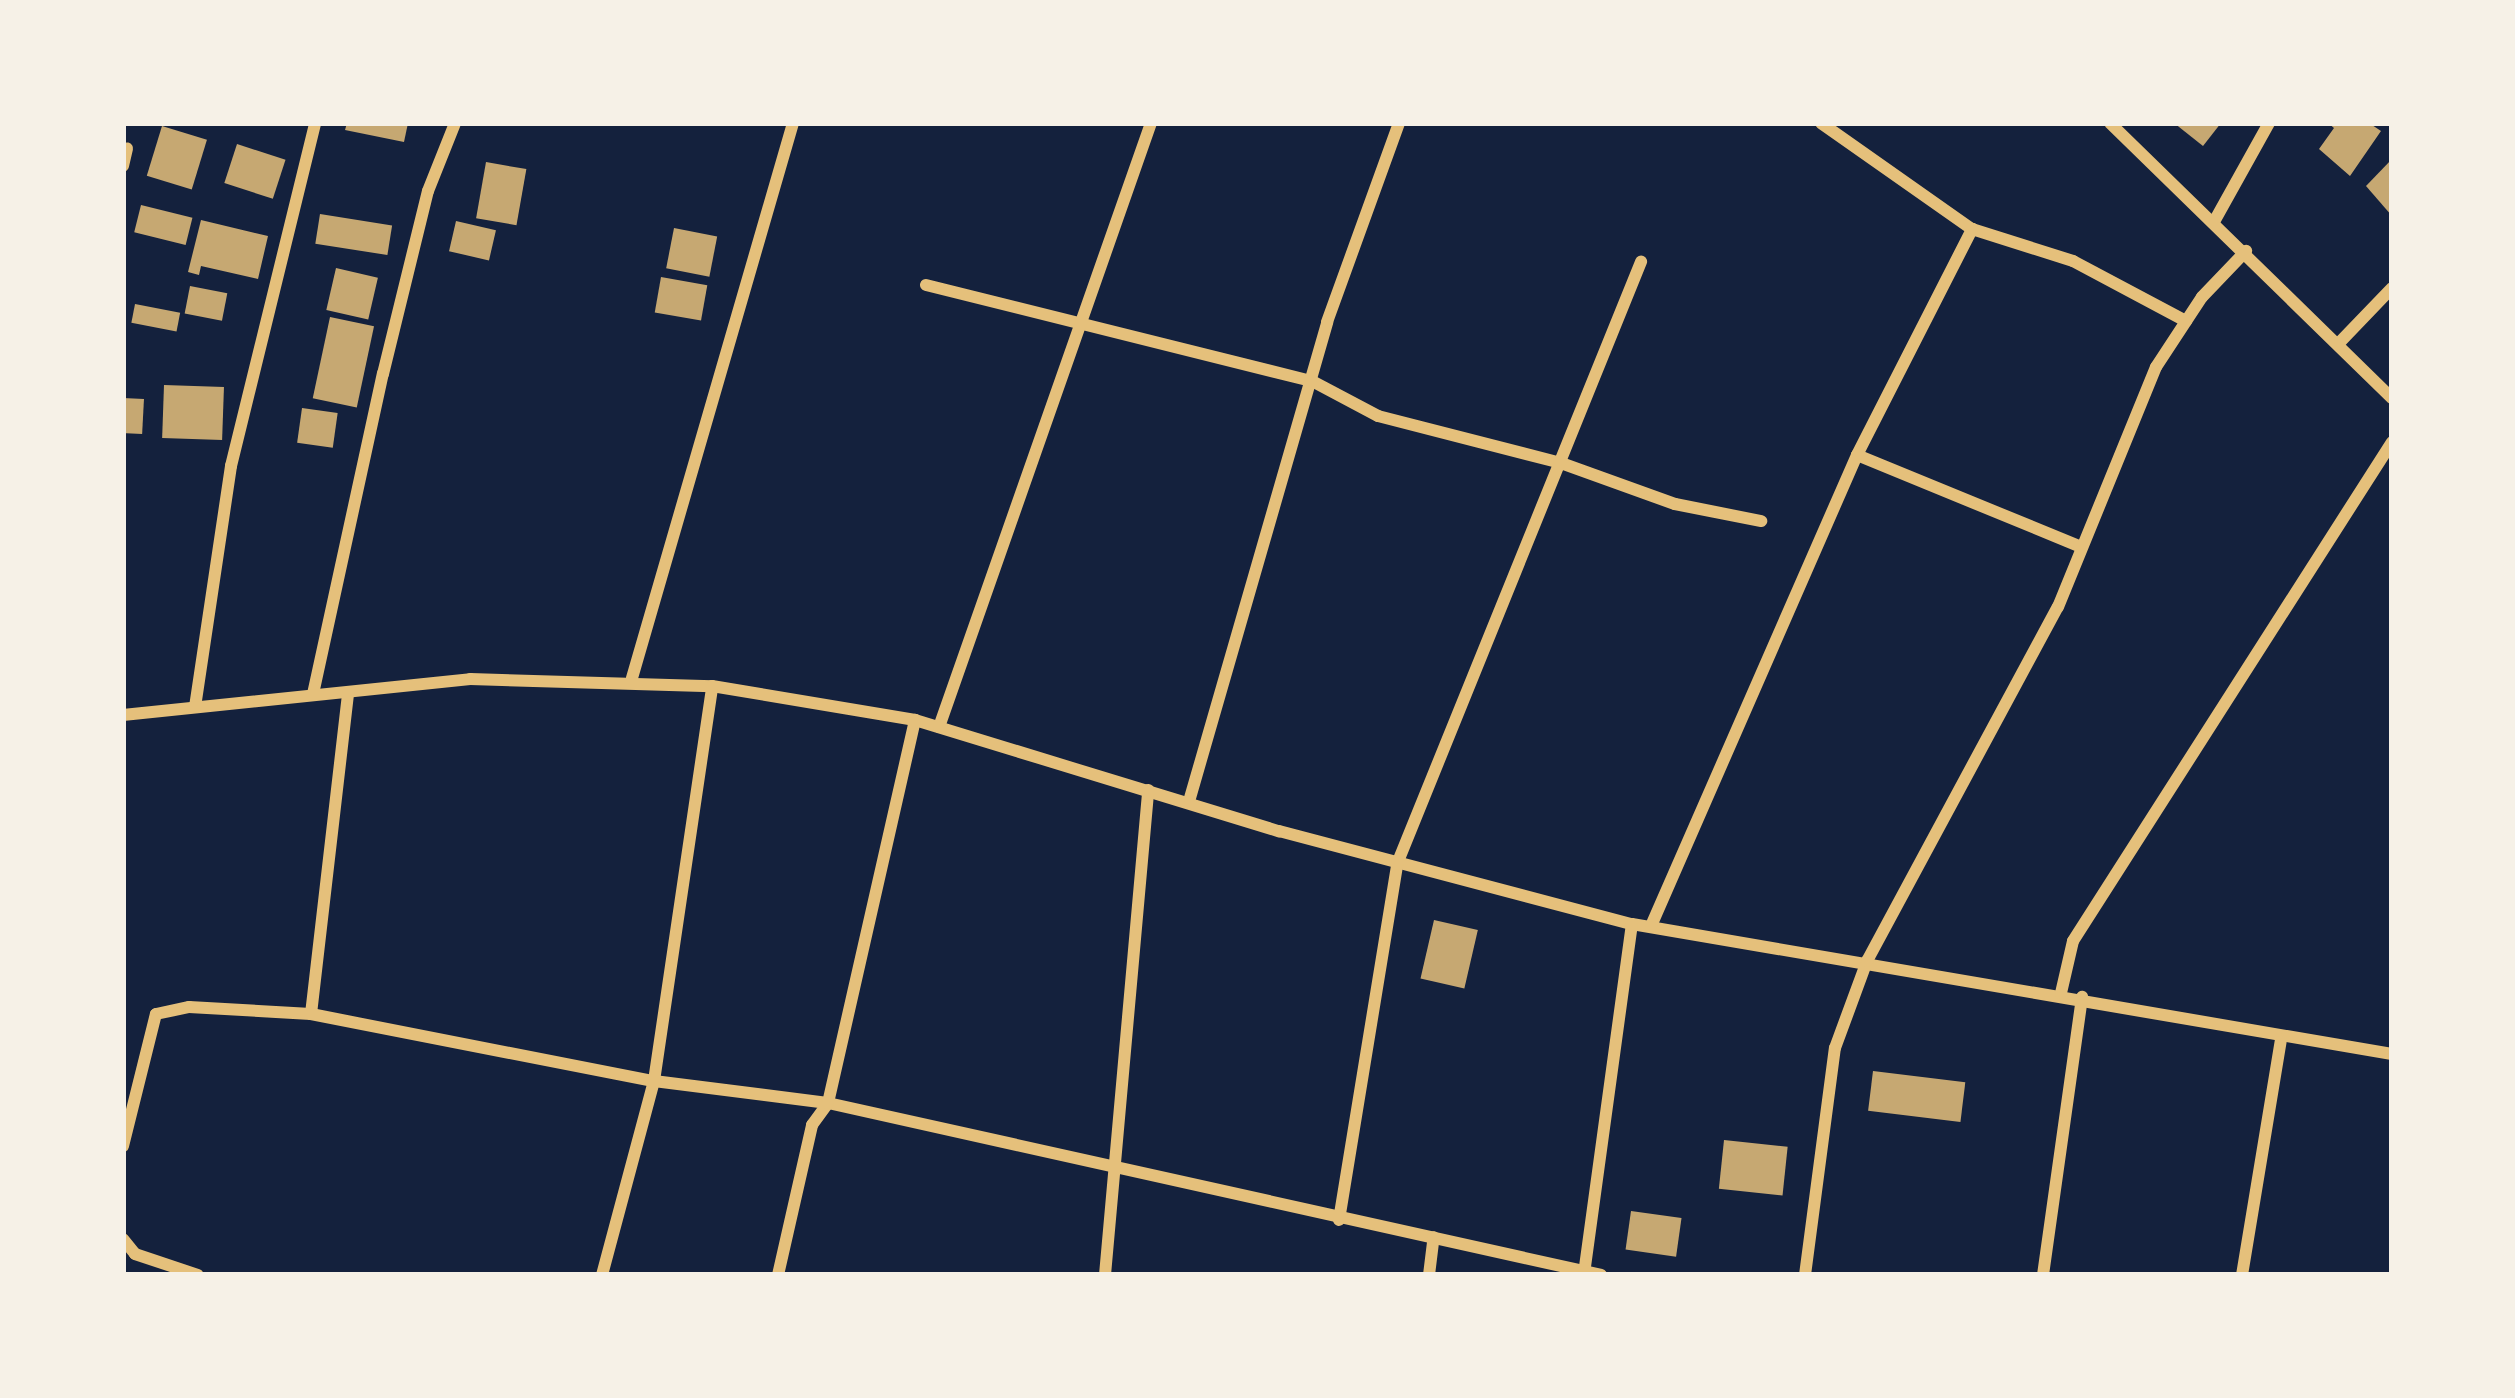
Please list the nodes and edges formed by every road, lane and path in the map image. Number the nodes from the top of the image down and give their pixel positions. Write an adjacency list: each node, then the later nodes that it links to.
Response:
1 (315, 123): 31 (street)
2 (455, 123): 29 (street)
3 (793, 123): 27 (street)
4 (1151, 123): 17 (street)
5 (1399, 123): 20 (street)
6 (1821, 123): 12 (street)
7 (2110, 123): 11 (street)
8 (2269, 123): 11 (street)
9 (127, 148): 10 (street)
10 (123, 166)
11 (2215, 220): 13 (street)
12 (1972, 229): 18 (street); 23 (street)
13 (2246, 251): 18 (street); 19 (street)
14 (1642, 262): 24 (street)
15 (926, 285): 17 (street)
16 (2392, 288): 19 (street)
17 (1082, 320): 20 (street); 34 (street)
18 (2186, 321): 26 (street)
19 (2340, 343): 21 (street)
20 (1312, 381): 24 (street); 36 (street)
21 (2392, 398)
22 (2392, 442): 41 (street)
23 (1857, 455): 26 (street); 39 (street)
24 (1561, 463): 25 (street); 37 (street)
25 (1761, 521)
26 (2081, 547): 40 (street)
27 (632, 678): 28 (street); 30 (street)
28 (712, 686): 33 (street); 46 (street)
29 (313, 694): 30 (street); 31 (street)
30 (348, 694): 43 (street)
31 (195, 707): 32 (street)
32 (123, 715)
33 (915, 720): 34 (street); 47 (street)
34 (939, 727): 35 (street)
35 (1148, 790): 36 (street); 49 (street)
36 (1190, 798): 37 (street)
37 (1397, 864): 38 (street); 50 (street)
38 (1632, 924): 39 (street); 53 (street)
39 (1651, 926): 40 (street)
40 (1867, 961): 41 (street); 60 (street)
41 (2061, 993): 42 (street)
42 (2082, 998): 44 (street); 61 (street)
43 (311, 1013): 46 (street); 48 (street)
44 (2281, 1039): 45 (street); 62 (street)
45 (2392, 1054)
46 (654, 1081): 47 (street); 55 (street)
47 (828, 1103): 49 (street); 56 (street)
48 (123, 1146)
49 (1116, 1162): 50 (street); 57 (street)
50 (1339, 1220): 51 (street)
51 (1434, 1238): 53 (street); 58 (street)
52 (123, 1239): 54 (street)
53 (1584, 1273): 59 (street)
54 (198, 1275)
55 (602, 1275)
56 (778, 1275)
57 (1105, 1275)
58 (1429, 1275)
59 (1601, 1275)
60 (1805, 1275)
61 (2043, 1275)
62 (2242, 1275)

